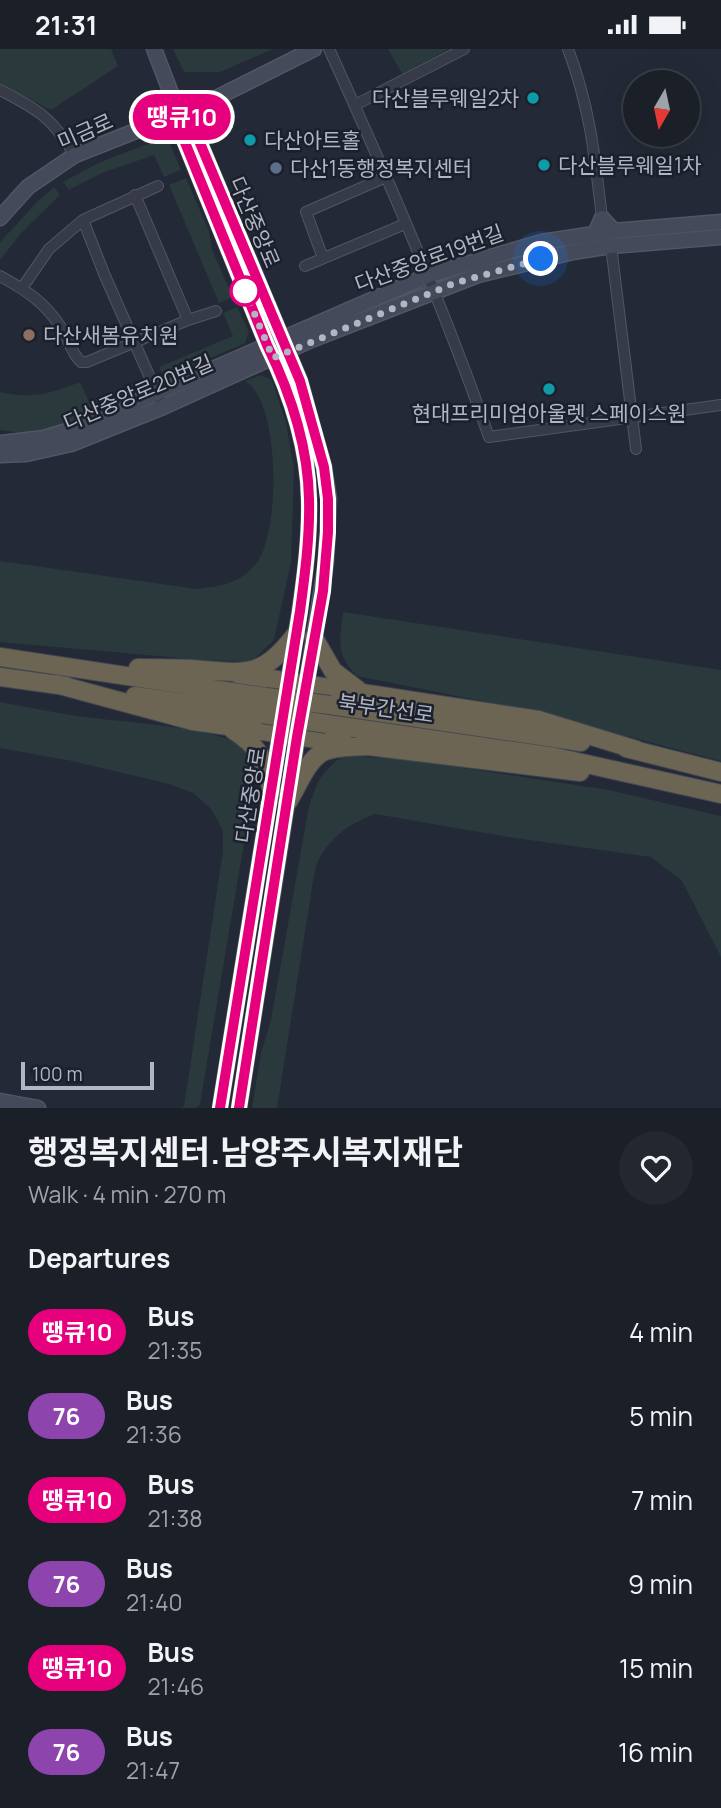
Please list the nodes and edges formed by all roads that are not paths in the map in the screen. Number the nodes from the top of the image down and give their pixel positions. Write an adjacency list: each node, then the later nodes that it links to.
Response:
1 (154, 49): 8 (street)
2 (314, 49): 8 (street, 미금로)
3 (329, 49): 7 (street)
4 (464, 49): 7 (street)
5 (568, 49): 14 (street)
6 (0, 90): 9 (street)
7 (355, 105): 10 (street)
8 (180, 114): 9 (street, 미금로); 31 (street, 다산중앙로); 32 (street, 다산중앙로)
9 (75, 155): 13 (street, 미금로)
10 (386, 177): 17 (street); 22 (street)
11 (158, 186): 12 (street)
12 (135, 195): 15 (street); 29 (street)
13 (0, 218)
14 (602, 218): 18 (street); 19 (street)
15 (83, 220): 26 (street); 30 (street)
16 (721, 222): 18 (street, 다산중앙로19번길)
17 (405, 224): 22 (street); 24 (street)
18 (614, 231): 19 (street, 다산중앙로19번길)
19 (595, 234): 24 (street, 다산중앙로19번길)
20 (721, 237): 21 (street, 다산중앙로19번길)
21 (611, 246): 27 (street, 다산중앙로19번길); 36 (street)
22 (323, 258): 23 (street)
23 (305, 266)
24 (429, 275): 27 (street); 31 (street, 다산중앙로19번길)
25 (0, 276): 26 (street)
26 (22, 288): 30 (street)
27 (436, 291): 31 (street, 다산중앙로19번길); 36 (street)
28 (216, 311): 29 (street)
29 (188, 320): 30 (street)
30 (135, 343): 33 (street)
31 (284, 345): 32 (street, 다산중앙로20번길); 41 (street, 다산중앙로)
32 (270, 351): 33 (street, 다산중앙로20번길); 35 (street, 다산중앙로20번길); 40 (street, 다산중앙로)
33 (156, 393): 35 (street); 37 (street, 다산중앙로20번길)
34 (721, 405): 36 (street)
35 (163, 407): 39 (street, 다산중앙로20번길)
36 (632, 416): 38 (street)
37 (0, 443)
38 (636, 449)
39 (0, 454)
40 (296, 634): 44 (highway); 46 (street, 다산중앙로)
41 (314, 638): 46 (street, 다산중앙로); 48 (highway)
42 (0, 657): 43 (highway, 북부간선로)
43 (64, 667): 44 (highway); 49 (highway, 북부간선로)
44 (238, 674): 46 (highway)
45 (0, 677): 47 (highway, 북부간선로)
46 (298, 682): 48 (highway); 51 (street, 다산중앙로)
47 (56, 684): 49 (highway, 북부간선로); 50 (highway)
48 (361, 692): 53 (highway)
49 (265, 705): 53 (highway, 북부간선로, bridge); 55 (highway, 북부간선로, bridge)
50 (227, 726): 51 (highway); 56 (highway)
51 (289, 736): 52 (highway); 56 (street, 다산중앙로); 58 (street, 다산중앙로)
52 (368, 746): 55 (highway); 58 (highway)
53 (637, 750): 54 (highway, 북부간선로)
54 (721, 772)
55 (646, 778): 57 (highway, 북부간선로)
56 (272, 791): 61 (street, 다산중앙로)
57 (721, 794)
58 (287, 803): 62 (street, 다산중앙로)
59 (0, 1101): 60 (street)
60 (38, 1108)
61 (219, 1108)
62 (239, 1108)

